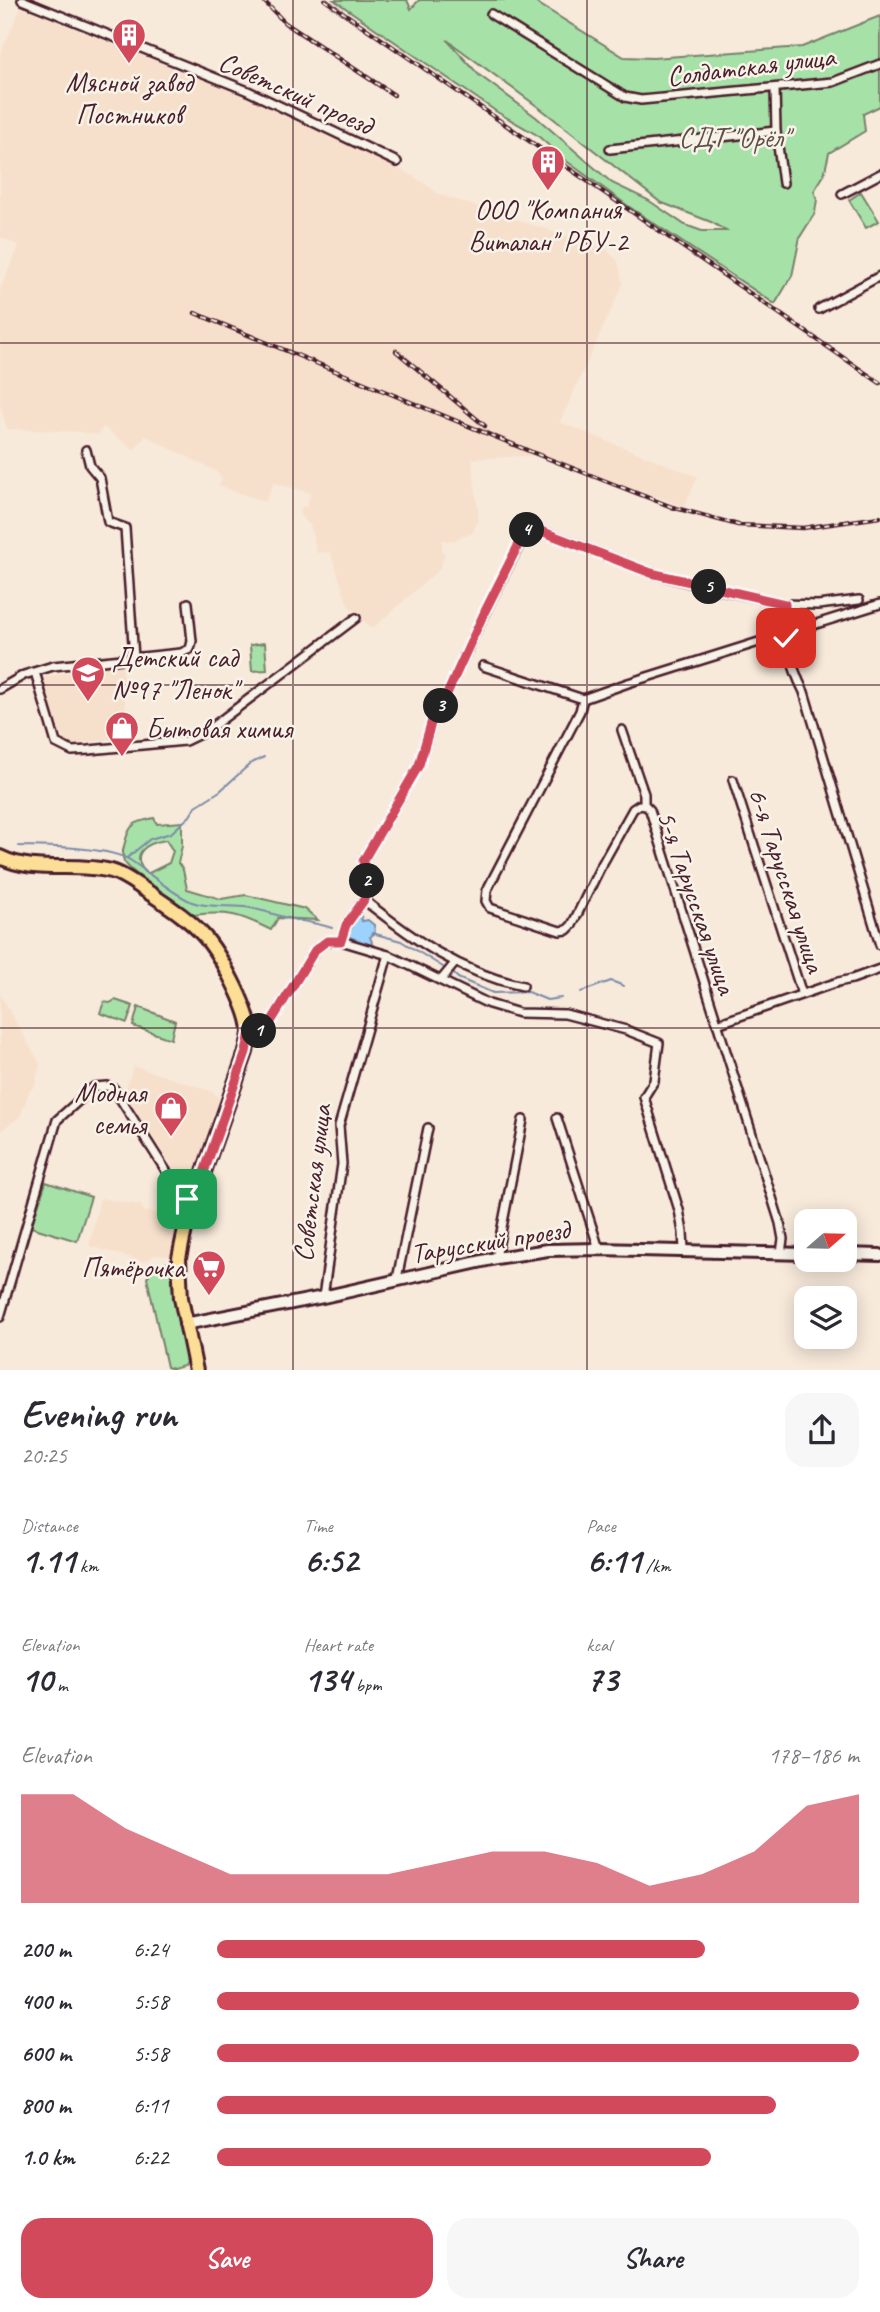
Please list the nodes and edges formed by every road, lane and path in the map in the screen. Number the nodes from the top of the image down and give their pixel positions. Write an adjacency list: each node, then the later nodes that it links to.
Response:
1 (22, 0): 7 (street, Советский проезд)
2 (491, 14): 4 (street, Солдатская улица)
3 (880, 64): 4 (street, Солдатская улица)
4 (775, 88): 5 (street)
5 (776, 131): 6 (street); 9 (street)
6 (610, 149)
7 (397, 162)
8 (880, 174): 10 (street)
9 (783, 183)
10 (842, 194)
11 (880, 276): 12 (street)
12 (819, 309)
13 (86, 450): 20 (street)
14 (859, 600): 16 (street)
15 (188, 603): 20 (street)
16 (785, 604): 19 (street); 29 (street)
17 (880, 604): 19 (street)
18 (356, 618): 22 (street)
19 (785, 634): 24 (street); 31 (street)
20 (134, 658): 22 (street)
21 (483, 666): 24 (street)
22 (35, 672): 23 (street)
23 (0, 689)
24 (583, 699): 27 (street, 5-я Тарусская улица)
25 (622, 730): 27 (street)
26 (733, 780): 37 (street, 6-я Тарусская улица)
27 (644, 805): 38 (street, 5-я Тарусская улица)
28 (0, 857): 39 (main road)
29 (364, 900): 30 (street); 33 (street)
30 (341, 941): 32 (street); 39 (street)
31 (880, 945)
32 (388, 955): 35 (street); 52 (street, Советская улица)
33 (455, 962): 35 (street); 36 (street)
34 (880, 969): 37 (street)
35 (441, 980): 45 (street)
36 (523, 986)
37 (802, 994): 38 (street)
38 (717, 1024): 46 (street, 5-я Тарусская улица)
39 (250, 1032): 43 (main road)
40 (557, 1118): 44 (street)
41 (523, 1120): 50 (street)
42 (428, 1128): 51 (street)
43 (194, 1201): 53 (street); 54 (main road)
44 (598, 1249): 45 (street, Тарусский проезд); 50 (street, Тарусский проезд)
45 (684, 1250): 46 (street, Тарусский проезд)
46 (781, 1253): 47 (street, Тарусский проезд)
47 (794, 1254)
48 (858, 1254): 49 (street)
49 (880, 1255)
50 (496, 1258): 51 (street, Тарусский проезд)
51 (397, 1279): 52 (street, Тарусский проезд)
52 (323, 1297): 54 (street, Тарусский проезд)
53 (0, 1317)
54 (185, 1324): 55 (main road)
55 (196, 1370)

